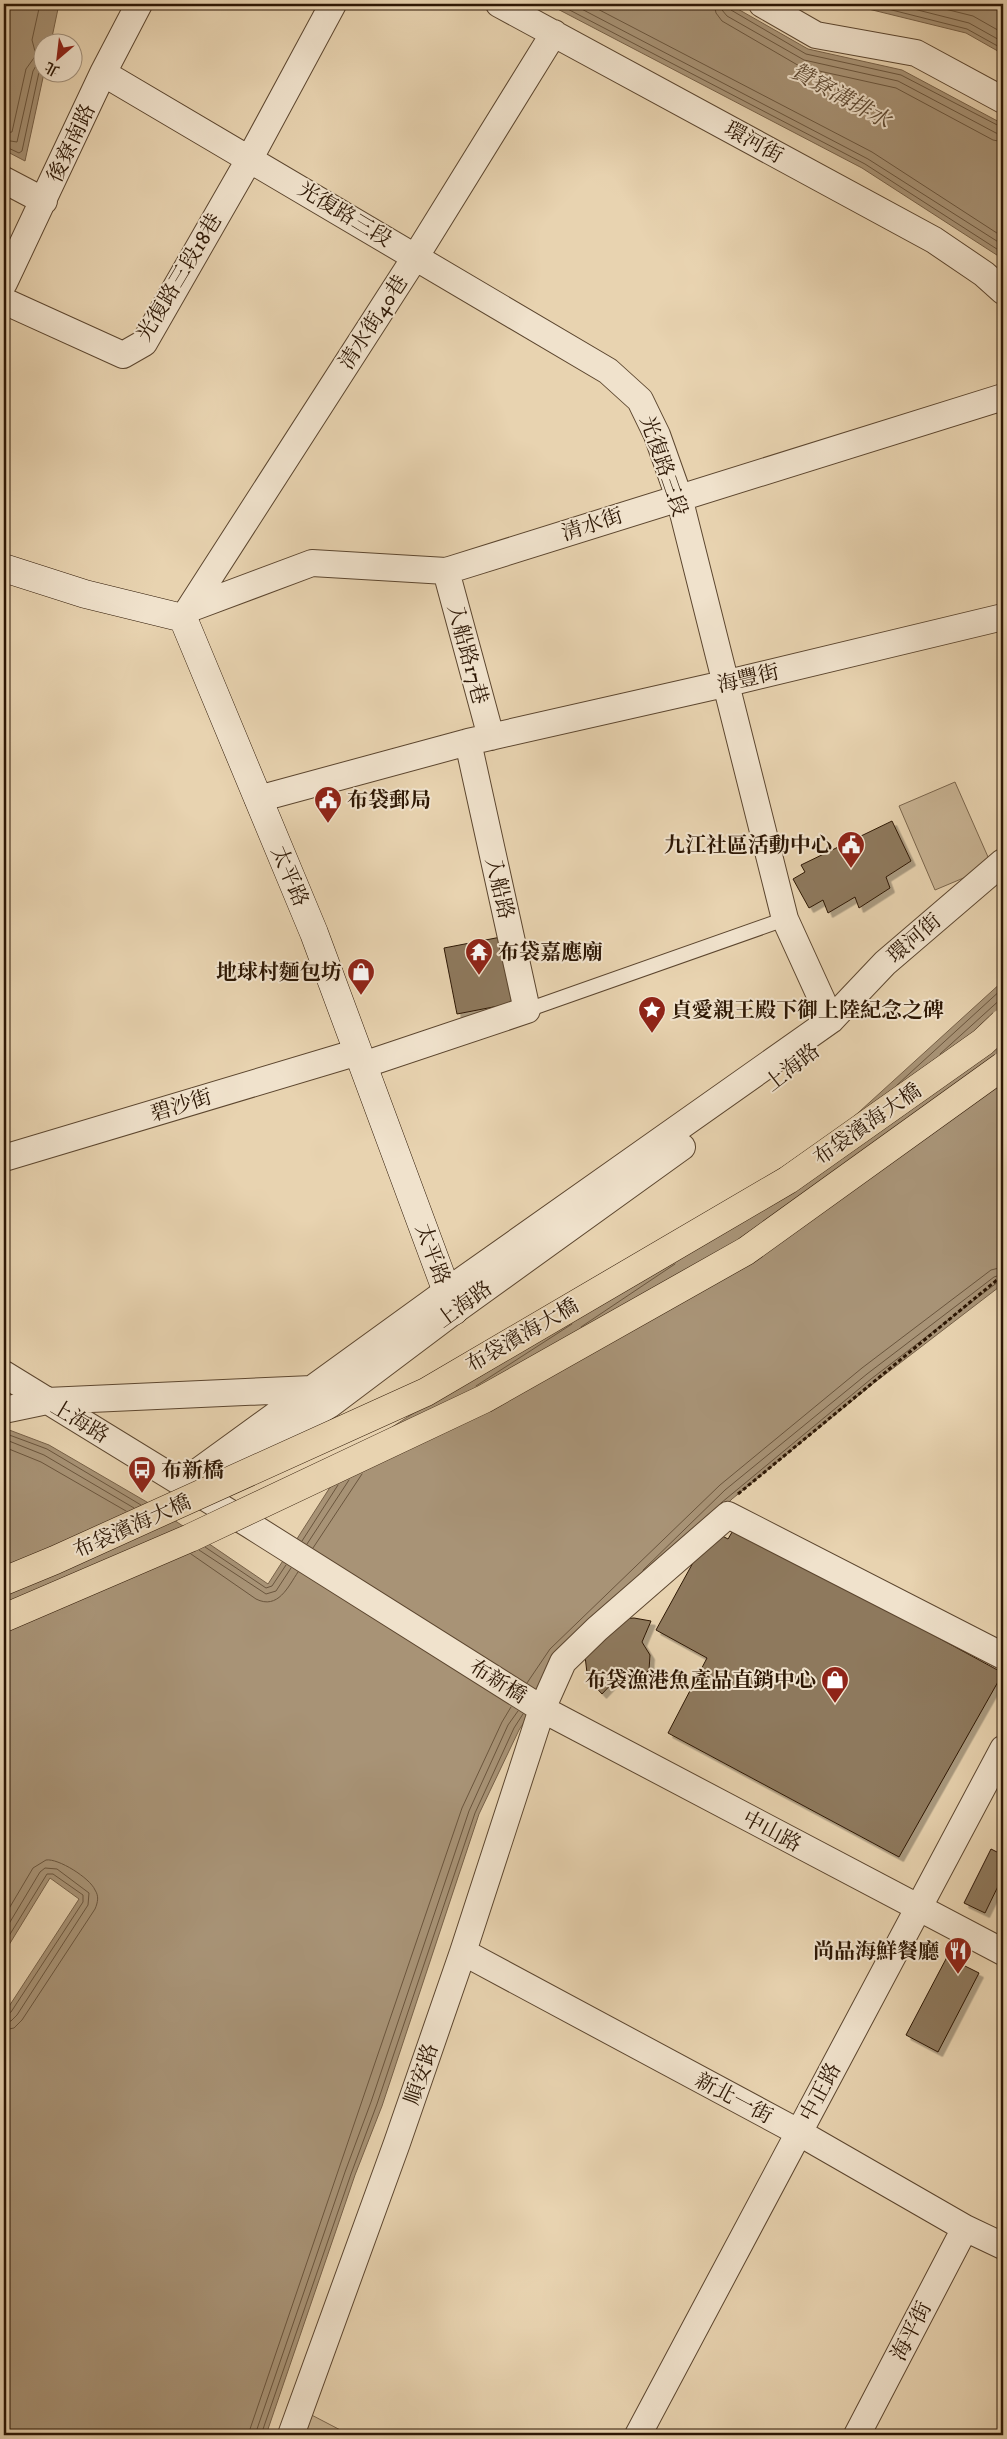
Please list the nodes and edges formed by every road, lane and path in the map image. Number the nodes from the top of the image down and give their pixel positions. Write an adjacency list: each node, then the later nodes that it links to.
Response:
1 (139, 4): 6 (street, 後寮南路)
2 (334, 4): 8 (street)
3 (499, 4): 5 (street, 環河街)
4 (762, 4): 7 (street)
5 (554, 33): 11 (street, 清水街40巷); 13 (street, 環河街)
6 (103, 73): 8 (street, 光復路三段); 10 (street, 後寮南路)
7 (1003, 100)
8 (250, 158): 11 (street, 光復路三段); 14 (street, 光復路三段18巷)
9 (4, 180): 10 (street)
10 (44, 202): 12 (street, 後寮南路)
11 (416, 256): 16 (street, 光復路三段); 19 (street, 清水街40巷)
12 (4, 283)
13 (1003, 291)
14 (4, 301)
15 (1003, 397): 16 (street, 清水街)
16 (678, 497): 18 (street, 清水街); 21 (street, 光復路三段)
17 (4, 568): 19 (main road)
18 (446, 571): 19 (street, 清水街); 22 (street, 入船路17巷)
19 (186, 613): 23 (main road, 太平路)
20 (1003, 617): 21 (street, 海豐街)
21 (724, 684): 22 (street, 海豐街); 25 (street, 光復路三段)
22 (480, 740): 23 (street); 26 (street, 入船路)
23 (258, 799): 29 (main road, 太平路)
24 (1003, 862): 27 (street, 環河街)
25 (784, 919): 26 (lane); 27 (street, 光復路三段)
26 (527, 1010): 29 (street)
27 (832, 1020): 33 (street, 上海路)
28 (1003, 1023): 41 (highway, 布袋濱海大橋, bridge)
29 (361, 1058): 31 (street, 碧沙街); 33 (main road, 太平路)
30 (1003, 1066): 42 (highway, 布袋濱海大橋, bridge)
31 (4, 1158)
32 (1003, 1275): 39 (path)
33 (451, 1301): 35 (street, 上海路); 38 (street, 上海路)
34 (4, 1374): 36 (street, 上海路)
35 (312, 1389): 36 (street); 38 (street, 上海路)
36 (47, 1401): 37 (street); 38 (street, 上海路)
37 (4, 1410)
38 (182, 1483): 40 (street, 上海路)
39 (728, 1515): 43 (street); 44 (street, 順安路)
40 (250, 1525): 44 (street, 布新橋)
41 (4, 1581)
42 (4, 1618)
43 (1003, 1656)
44 (542, 1709): 46 (street, 中山路); 47 (street, 順安路)
45 (1003, 1749): 46 (street, 中正路)
46 (917, 1908): 48 (street, 中山路); 49 (street, 中正路)
47 (463, 1952): 49 (street, 新北一街); 52 (street, 順安路)
48 (1003, 1952)
49 (798, 2132): 50 (street, 新北一街); 53 (street, 中正路)
50 (965, 2228): 51 (street, 新北一街); 54 (street, 海平街)
51 (1003, 2246)
52 (290, 2435)
53 (638, 2435)
54 (857, 2435)

